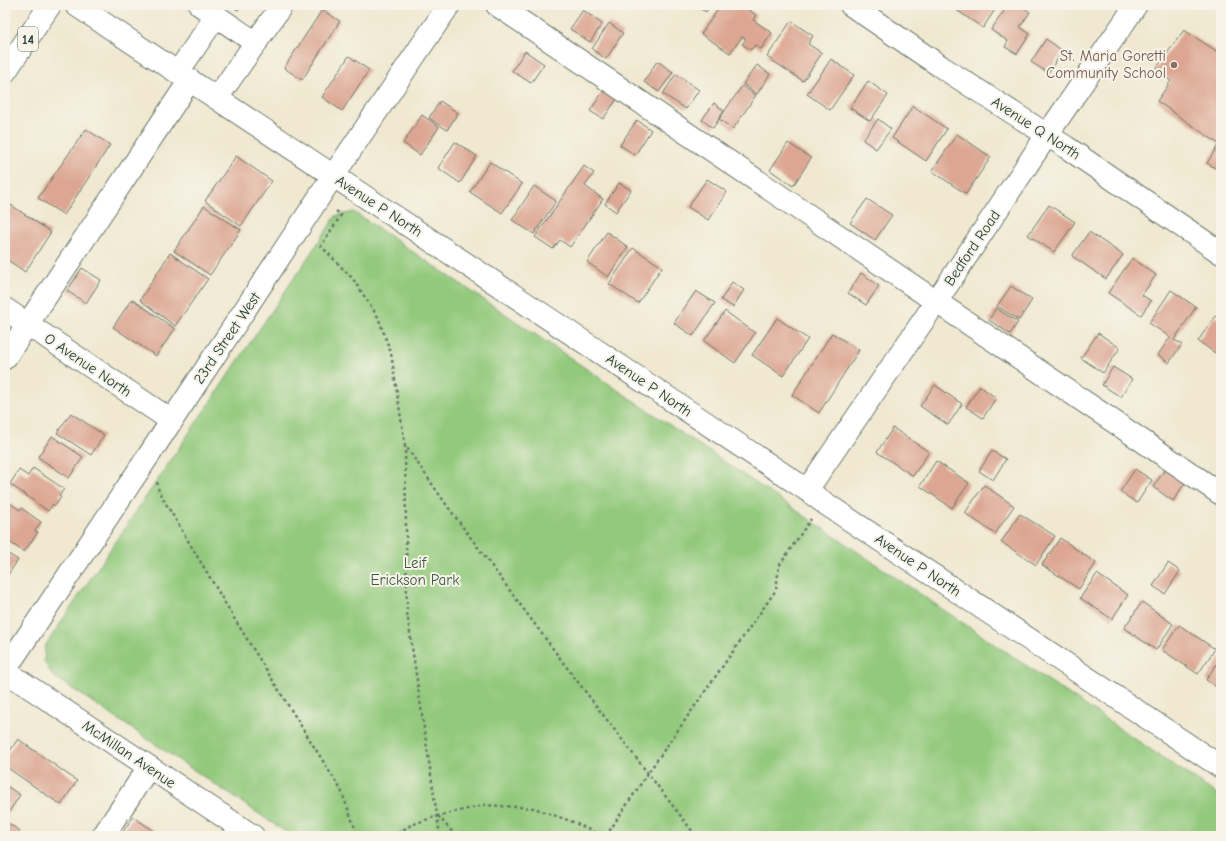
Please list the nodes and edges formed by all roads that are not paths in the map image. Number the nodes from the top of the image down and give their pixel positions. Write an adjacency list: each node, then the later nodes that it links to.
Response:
1 (50, 5): 10 (street, 14)
2 (76, 5): 11 (street, Avenue P North)
3 (282, 5): 9 (street)
4 (450, 5): 14 (street, 23rd Street West)
5 (497, 5): 16 (street)
6 (851, 5): 13 (street, Avenue Q North)
7 (1136, 5): 13 (street, Bedford Road)
8 (208, 11): 9 (street); 11 (street)
9 (256, 43): 12 (street)
10 (5, 72)
11 (184, 76): 12 (street, Avenue P North); 18 (street)
12 (217, 98): 14 (street, Avenue P North)
13 (1047, 135): 15 (street, Avenue Q North); 16 (street, Bedford Road)
14 (334, 176): 20 (street, 23rd Street West); 22 (street, Avenue P North)
15 (1221, 253)
16 (936, 302): 21 (street); 22 (street, Bedford Road)
17 (5, 309): 18 (street, O Avenue North)
18 (27, 324): 19 (street); 20 (street, O Avenue North)
19 (5, 358)
20 (172, 421): 23 (street, 23rd Street West)
21 (1221, 494)
22 (815, 496): 24 (street, Avenue P North)
23 (5, 671): 25 (street, McMillan Avenue)
24 (1221, 767)
25 (149, 768): 26 (street); 27 (street, McMillan Avenue)
26 (103, 836)
27 (253, 836)

